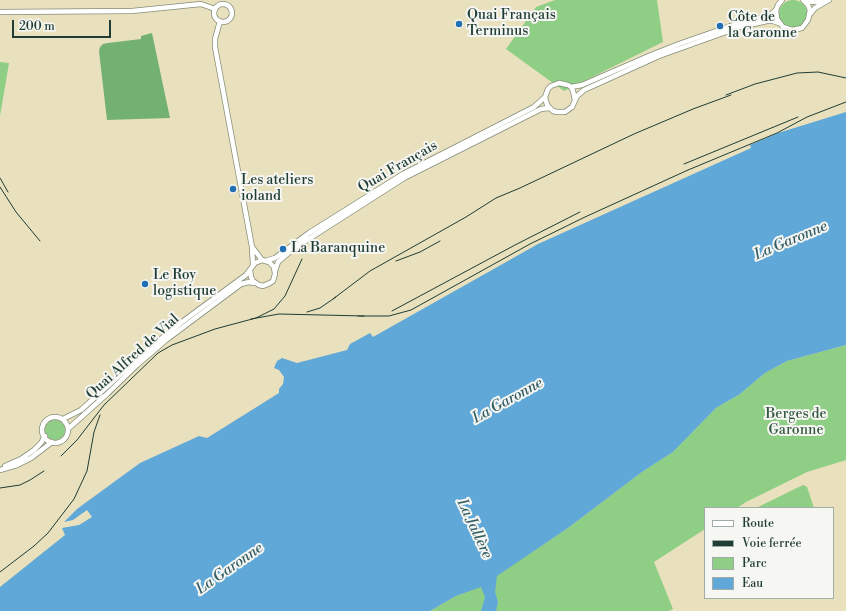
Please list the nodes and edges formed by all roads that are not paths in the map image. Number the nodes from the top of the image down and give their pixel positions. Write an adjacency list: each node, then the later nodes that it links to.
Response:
1 (782, 0): 5 (main road)
2 (829, 0): 3 (main road); 7 (main road)
3 (804, 1): 7 (main road)
4 (215, 9): 6 (main road); 8 (main road); 8 (main road)
5 (776, 10): 9 (main road); 10 (main road)
6 (0, 12)
7 (810, 15): 9 (main road)
8 (220, 21): 14 (main road)
9 (779, 23): 12 (main road)
10 (571, 87): 11 (main road); 12 (main road)
11 (545, 97): 13 (main road); 15 (main road, Quai Français)
12 (575, 100): 13 (main road)
13 (549, 108): 18 (main road, Quai Français)
14 (252, 247): 15 (main road); 16 (main road)
15 (264, 260): 16 (main road); 18 (main road)
16 (253, 265): 17 (main road)
17 (250, 270): 19 (main road); 20 (main road, Quai Alfred de Vial)
18 (275, 271): 19 (main road)
19 (255, 283): 21 (main road, Quai Alfred de Vial)
20 (63, 419): 21 (main road); 22 (main road)
21 (68, 429): 23 (main road)
22 (45, 436): 23 (main road); 24 (main road)
23 (52, 442): 24 (main road)
24 (0, 469)

